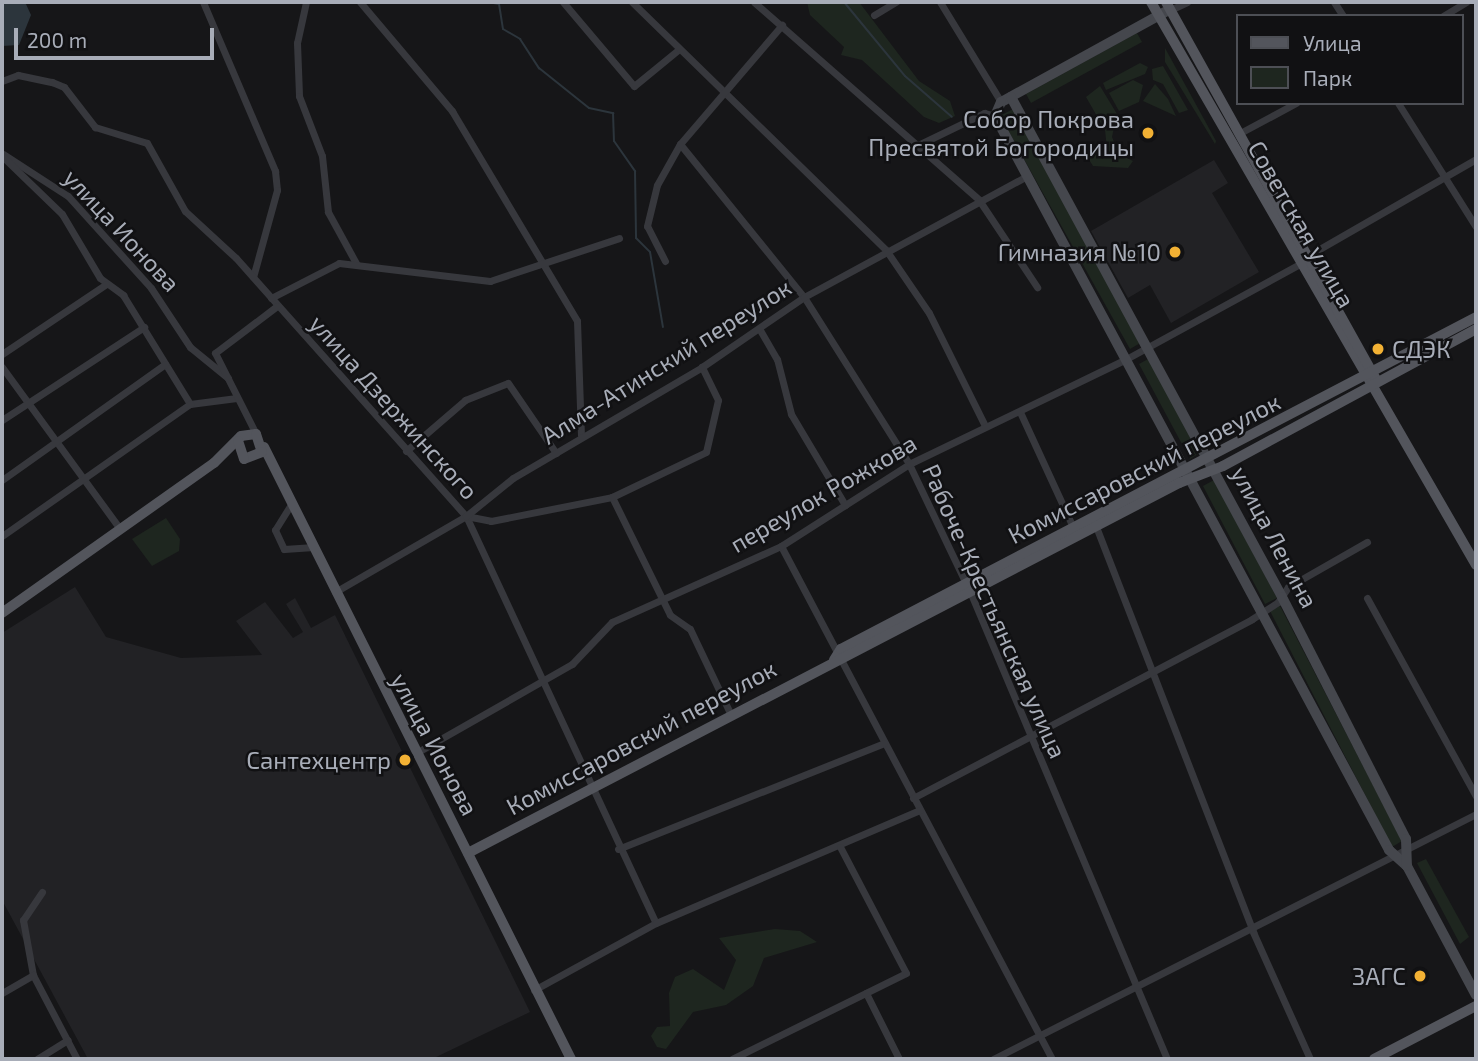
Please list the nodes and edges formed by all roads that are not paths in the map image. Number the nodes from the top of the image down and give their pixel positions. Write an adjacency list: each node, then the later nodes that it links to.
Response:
1 (202, 2): 40 (street)
2 (306, 2): 39 (street)
3 (360, 2): 36 (street)
4 (564, 2): 17 (street)
5 (632, 2): 17 (street)
6 (754, 2): 16 (street)
7 (896, 2): 14 (street)
8 (940, 2): 20 (street, улица Ленина)
9 (1152, 2): 15 (main road, Советская улица)
10 (1187, 2): 12 (street)
11 (1466, 2): 13 (street)
12 (1168, 6): 15 (main road); 24 (main road, Советская улица)
13 (1446, 14)
14 (874, 15)
15 (1159, 15): 20 (main road); 38 (main road, Советская улица)
16 (782, 25): 19 (street); 26 (street)
17 (678, 50): 19 (street)
18 (2, 81): 40 (street, улица Дзержинского)
19 (723, 92): 25 (street); 34 (street)
20 (1006, 100): 23 (main road); 50 (main road, улица Ленина)
21 (1292, 105): 24 (street)
22 (1399, 105): 30 (street)
23 (995, 116): 26 (street); 29 (main road, улица Ленина)
24 (1240, 133): 35 (main road, Советская улица)
25 (680, 144): 37 (street); 43 (street, Рабоче-Крестьянская улица)
26 (916, 146): 31 (street)
27 (2, 155): 41 (street, улица Ионова); 56 (street, улица Ионова)
28 (1476, 159): 30 (street)
29 (1027, 176): 31 (street, Алма-Атинский переулок); 52 (main road, улица Ленина)
30 (1444, 177): 32 (street); 35 (street)
31 (979, 200): 34 (street, Алма-Атинский переулок); 42 (street)
32 (1476, 227)
33 (619, 238): 36 (street)
34 (886, 250): 43 (street, Алма-Атинский переулок); 63 (street)
35 (1309, 255): 57 (main road, Советская улица)
36 (541, 261): 39 (street); 64 (street)
37 (665, 261)
38 (1300, 264): 50 (street, переулок Рожкова); 57 (main road, Советская улица)
39 (357, 265): 44 (street)
40 (253, 277): 44 (street, улица Дзержинского)
41 (106, 284): 47 (street, улица Ионова); 51 (street)
42 (1037, 287)
43 (804, 297): 49 (street, Алма-Атинский переулок); 72 (street, Рабоче-Крестьянская улица)
44 (271, 298): 45 (street, улица Дзержинского)
45 (277, 306): 56 (street, улица Ионова); 68 (street, улица Дзержинского)
46 (1476, 317): 57 (main road, Комиссаровский переулок)
47 (144, 327): 53 (street, улица Ионова); 59 (street)
48 (1476, 329): 57 (main road, Комиссаровский переулок)
49 (760, 330): 55 (street, Алма-Атинский переулок); 79 (street)
50 (1147, 347): 52 (street, переулок Рожкова); 73 (main road, улица Ленина)
51 (2, 354)
52 (1128, 358): 61 (street, переулок Рожкова); 74 (main road, улица Ленина)
53 (165, 364): 60 (street, улица Ионова); 66 (street)
54 (2, 367): 59 (street)
55 (702, 367): 64 (street, Алма-Атинский переулок); 78 (street)
56 (228, 377): 58 (street, улица Ионова)
57 (1372, 382): 73 (main road, Комиссаровский переулок); 89 (main road, Советская улица)
58 (237, 398): 60 (street); 65 (street, улица Ионова)
59 (28, 402): 62 (street); 66 (street)
60 (190, 404): 76 (street)
61 (1020, 412): 63 (street, переулок Рожкова); 83 (street)
62 (2, 420)
63 (985, 426): 72 (street, переулок Рожкова)
64 (581, 435): 69 (street, Алма-Атинский переулок)
65 (246, 436): 67 (main road, улица Ионова); 70 (main road); 71 (main road)
66 (56, 442): 75 (street); 76 (street)
67 (264, 447): 71 (main road); 77 (main road, улица Ионова)
68 (406, 452): 69 (street); 81 (street, улица Дзержинского)
69 (556, 453): 81 (street, Алма-Атинский переулок)
70 (220, 457): 71 (main road); 84 (main road)
71 (247, 459): 77 (main road)
72 (909, 464): 79 (street, переулок Рожкова); 90 (street, Рабоче-Крестьянская улица)
73 (1213, 464): 74 (main road, Комиссаровский переулок); 92 (main road, улица Ленина)
74 (1190, 475): 82 (main road, Комиссаровский переулок); 95 (main road, улица Ленина)
75 (2, 480)
76 (84, 480): 84 (street); 85 (street)
77 (281, 487): 80 (main road, улица Ионова)
78 (611, 497): 81 (street); 94 (street)
79 (845, 505): 87 (street, переулок Рожкова)
80 (290, 506): 88 (main road, улица Ионова); 88 (street)
81 (466, 516): 91 (street, Алма-Атинский переулок); 99 (street, улица Дзержинского)
82 (1094, 522): 83 (main road, Комиссаровский переулок); 90 (main road, Комиссаровский переулок); 98 (street)
83 (1073, 527): 90 (main road, Комиссаровский переулок)
84 (120, 529): 96 (main road)
85 (2, 537)
86 (1367, 542): 92 (street)
87 (780, 546): 94 (street, переулок Рожкова); 97 (street)
88 (310, 547): 91 (main road, улица Ионова)
89 (1476, 565)
90 (969, 588): 97 (main road, Комиссаровский переулок); 101 (street, Рабоче-Крестьянская улица)
91 (334, 592): 103 (main road, улица Ионова)
92 (1282, 597): 95 (street); 111 (main road, улица Ленина)
93 (1367, 598): 105 (street)
94 (663, 599): 99 (street, переулок Рожкова); 100 (street)
95 (1263, 611): 98 (street); 113 (main road, улица Ленина)
96 (2, 613)
97 (840, 656): 100 (main road, Комиссаровский переулок); 102 (street)
98 (1156, 673): 101 (street); 117 (street)
99 (541, 684): 103 (street, переулок Рожкова); 104 (street, улица Дзержинского)
100 (730, 713): 104 (main road, Комиссаровский переулок)
101 (1030, 735): 106 (street); 119 (street, Рабоче-Крестьянская улица)
102 (884, 743): 106 (street); 110 (street)
103 (416, 753): 112 (main road, улица Ионова)
104 (589, 787): 110 (street, улица Дзержинского); 112 (main road, Комиссаровский переулок)
105 (1476, 796)
106 (913, 798): 107 (street)
107 (920, 810): 109 (street); 125 (street)
108 (1476, 814): 111 (street)
109 (840, 847): 116 (street); 122 (street)
110 (618, 849): 116 (street, улица Дзержинского)
111 (1408, 850): 113 (street); 114 (main road)
112 (468, 853): 120 (main road, улица Ионова)
113 (1395, 858): 114 (main road, улица Ленина); 117 (street)
114 (1407, 866): 123 (main road, улица Ленина)
115 (42, 892): 118 (street)
116 (656, 923): 120 (street)
117 (1253, 932): 119 (street); 135 (street)
118 (33, 975): 121 (street); 126 (street)
119 (1137, 989): 125 (street); 134 (street, Рабоче-Крестьянская улица)
120 (534, 990): 129 (main road, улица Ионова)
121 (2, 993)
122 (866, 993): 130 (street); 131 (street)
123 (1476, 995)
124 (1476, 1006): 136 (main road)
125 (1041, 1036): 132 (street); 133 (street)
126 (67, 1040): 127 (street); 128 (street)
127 (37, 1059)
128 (77, 1059)
129 (571, 1059)
130 (732, 1059)
131 (899, 1059)
132 (993, 1059)
133 (1052, 1059)
134 (1167, 1059)
135 (1310, 1059)
136 (1374, 1059)

